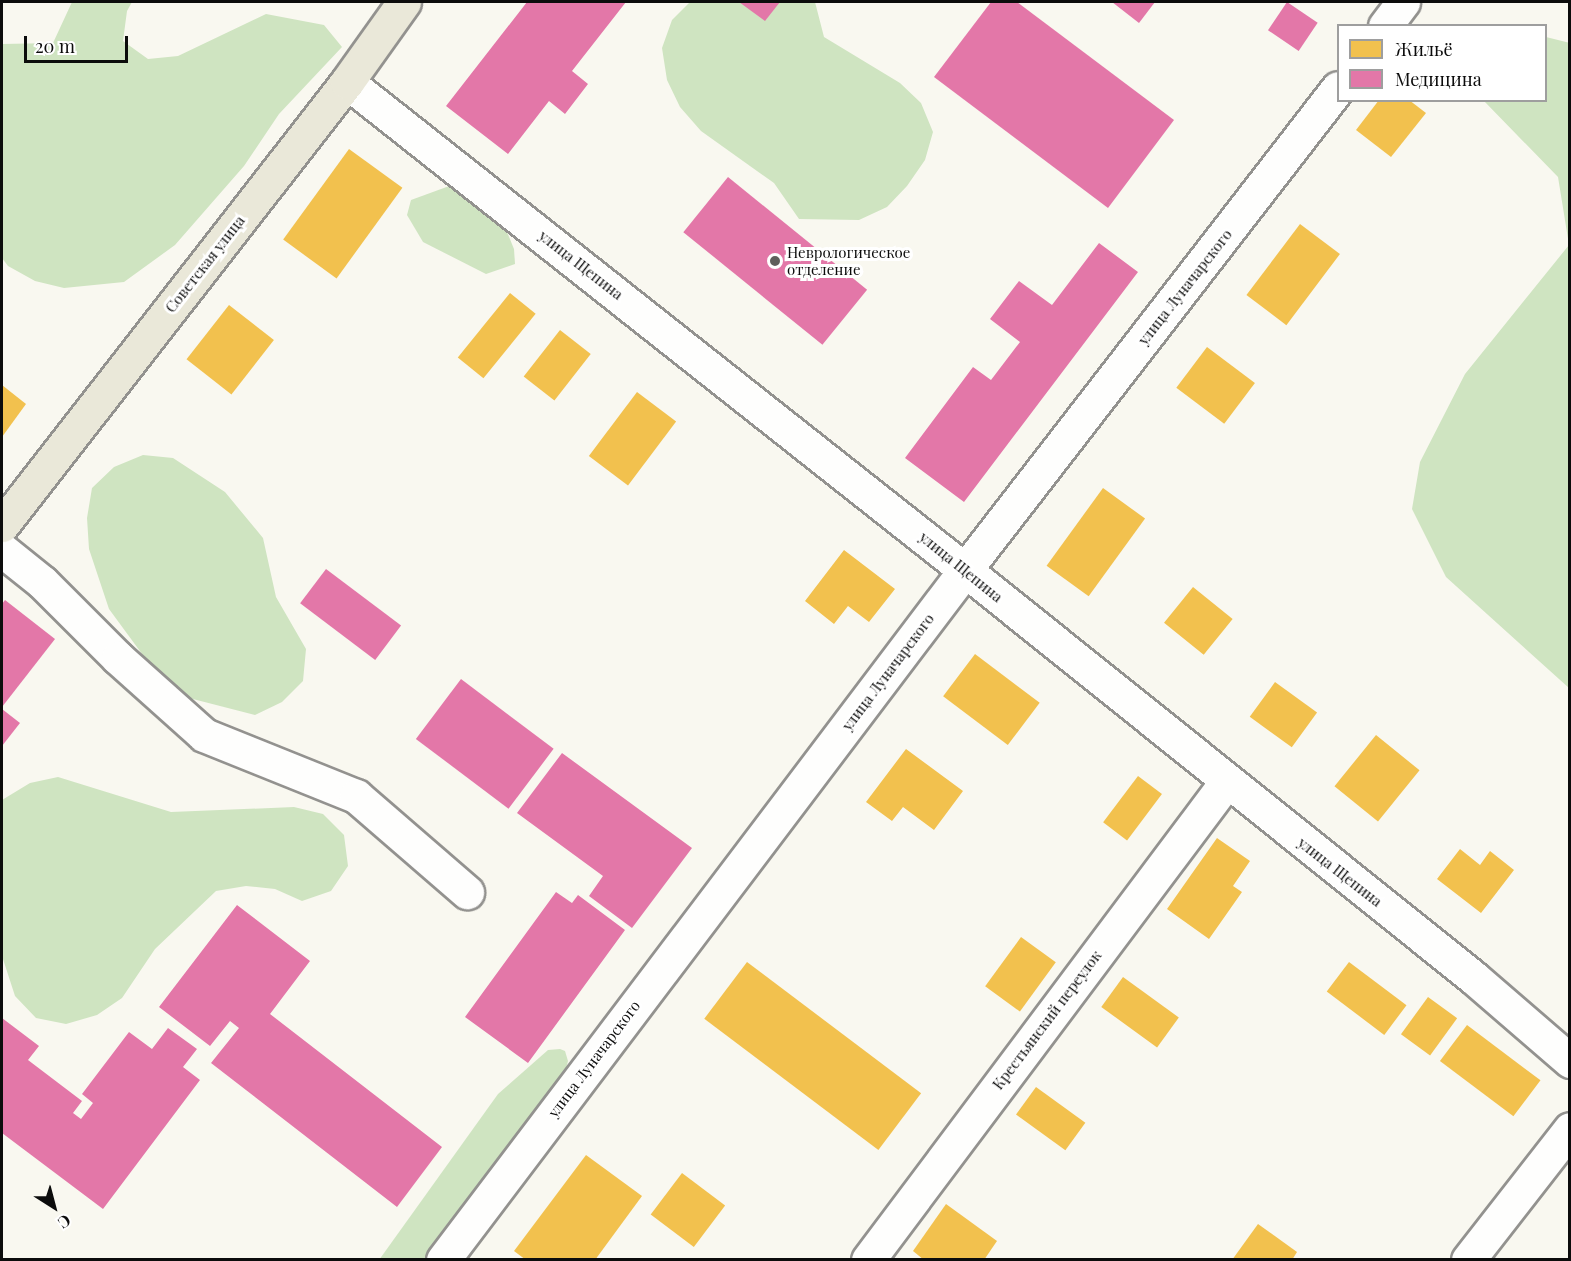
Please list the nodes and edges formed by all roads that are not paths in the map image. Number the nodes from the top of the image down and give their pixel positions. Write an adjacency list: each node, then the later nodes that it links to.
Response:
1 (404, 2): 4 (main road, Советская улица)
2 (1403, 2): 3 (street)
3 (1386, 24)
4 (347, 82): 6 (main road, Советская улица); 8 (street, улица Щепина)
5 (1337, 89): 8 (street, улица Луначарского)
6 (2, 525)
7 (2, 550): 10 (street)
8 (965, 570): 9 (street, улица Щепина); 13 (street, улица Луначарского)
9 (1227, 781): 11 (street, улица Щепина); 14 (street, Крестьянский переулок)
10 (467, 892)
11 (1569, 1061)
12 (1569, 1129): 15 (street)
13 (442, 1260)
14 (868, 1260)
15 (1468, 1260)

